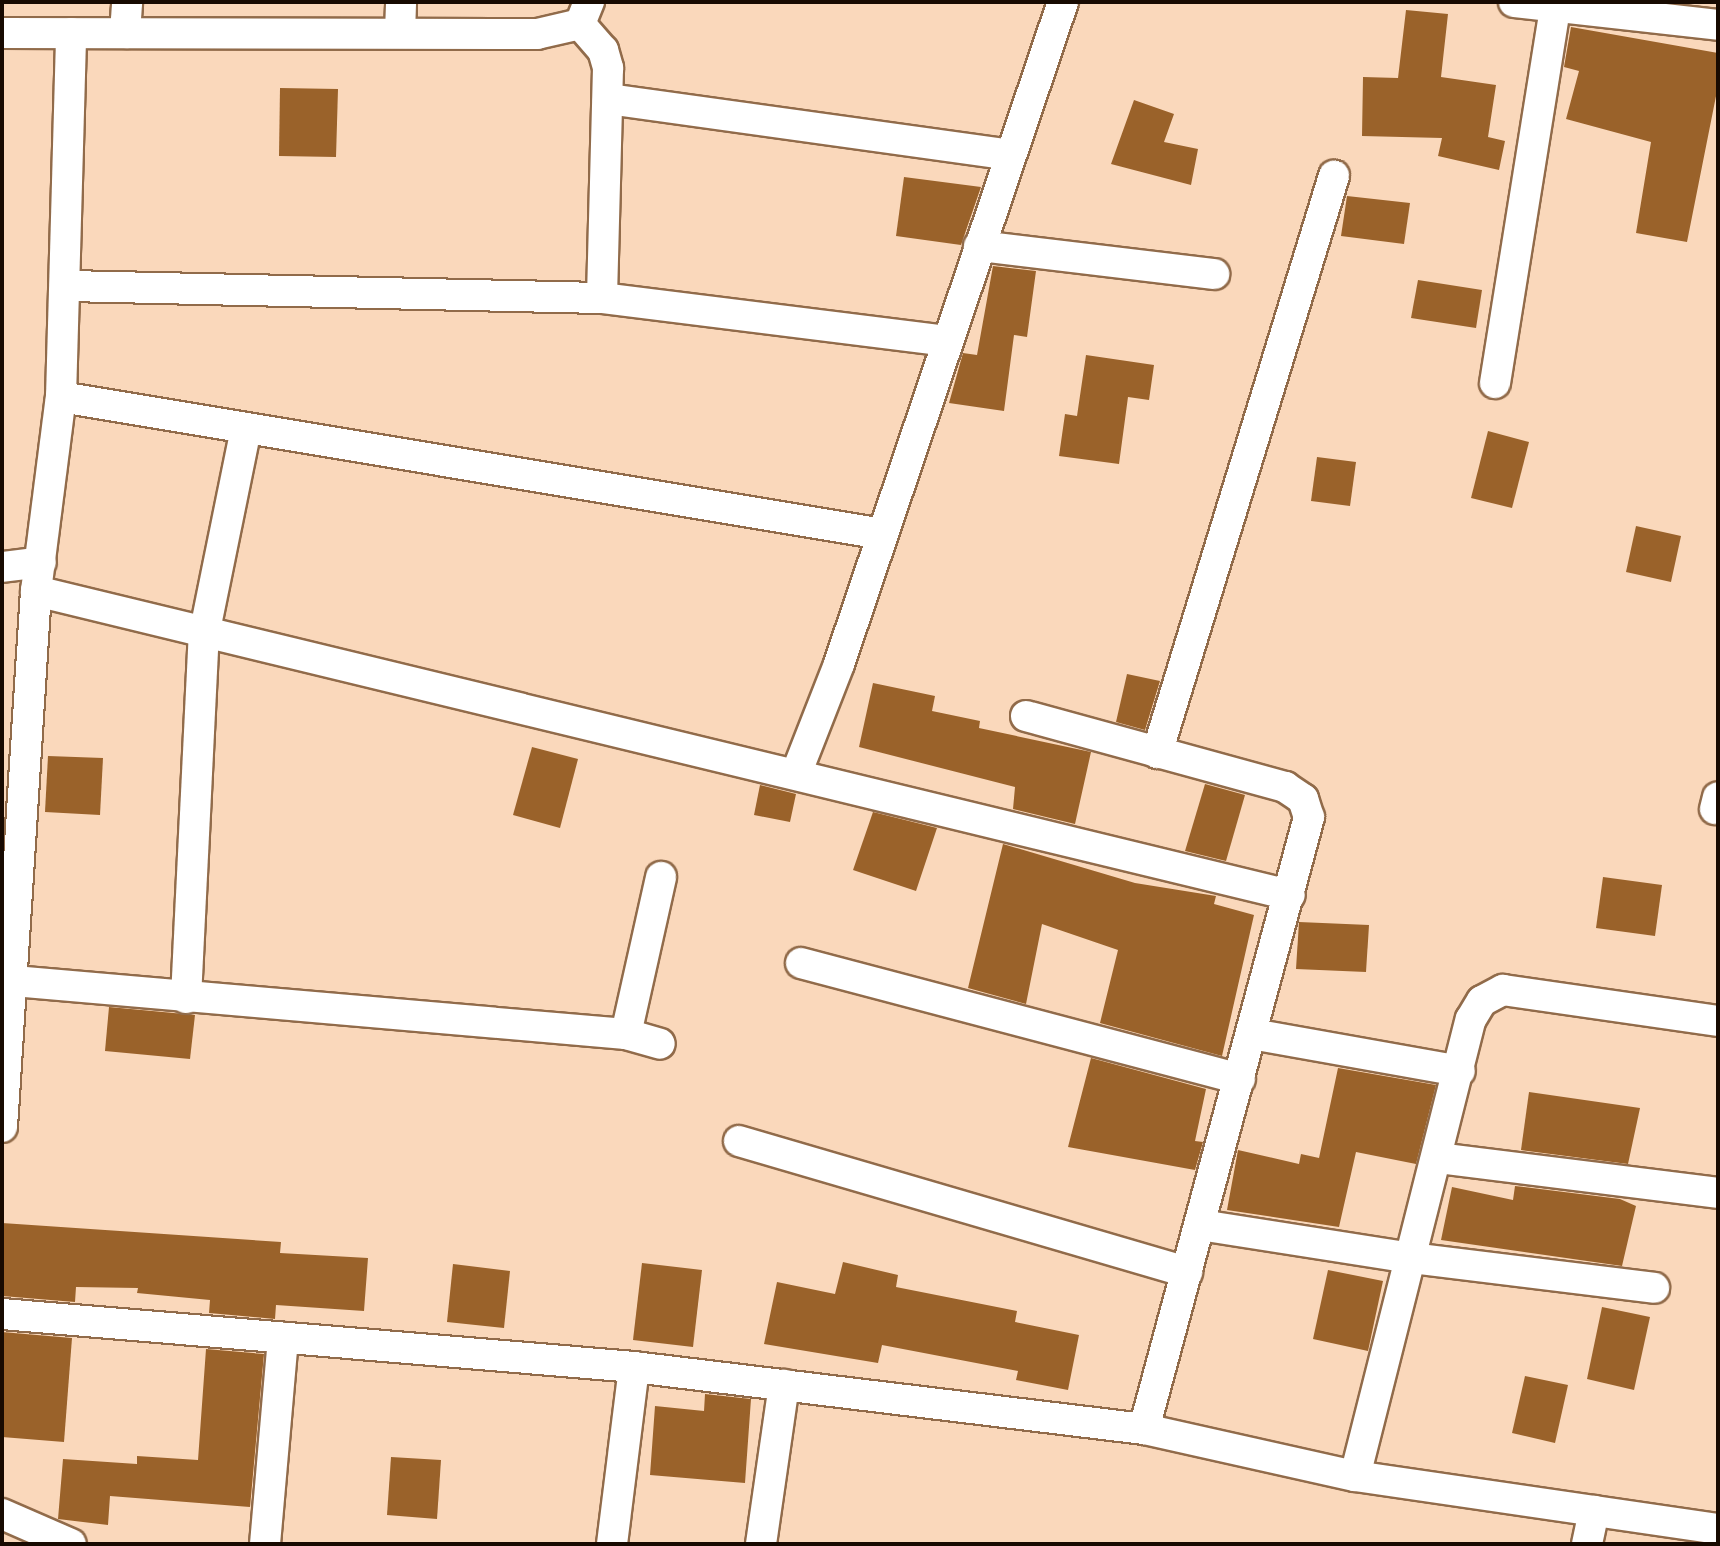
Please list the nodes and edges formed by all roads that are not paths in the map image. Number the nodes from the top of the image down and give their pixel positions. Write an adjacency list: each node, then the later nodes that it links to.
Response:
1 (127, 2): 10 (street)
2 (401, 2): 11 (street)
3 (1063, 2): 13 (street)
4 (1514, 2): 5 (street)
5 (1555, 8): 7 (street); 20 (street)
6 (584, 13): 11 (street); 12 (street)
7 (1718, 25)
8 (2, 33): 9 (street)
9 (71, 33): 10 (street); 17 (street)
10 (125, 33): 11 (street)
11 (400, 33)
12 (608, 99): 13 (street); 18 (street)
13 (1010, 155): 15 (street)
14 (1334, 176): 28 (street)
15 (979, 246): 16 (street); 19 (street)
16 (1214, 274)
17 (68, 286): 18 (street); 21 (street)
18 (602, 298): 19 (street)
19 (945, 341): 23 (street)
20 (1495, 383)
21 (61, 397): 22 (street); 25 (street)
22 (246, 428): 23 (street); 26 (street)
23 (882, 534): 29 (street)
24 (2, 567): 25 (street)
25 (39, 576): 26 (street); 33 (street)
26 (204, 635): 29 (street); 34 (street)
27 (1026, 716): 28 (street)
28 (1157, 753): 31 (street)
29 (796, 774): 31 (street)
30 (661, 877): 36 (street)
31 (1290, 895): 37 (street)
32 (801, 963): 40 (street)
33 (7, 980): 34 (street); 41 (street)
34 (186, 998): 36 (street)
35 (1718, 1021): 39 (street)
36 (626, 1034): 38 (street)
37 (1252, 1034): 39 (street); 40 (street)
38 (660, 1044)
39 (1460, 1071): 43 (street)
40 (1240, 1079): 45 (street)
41 (2, 1127)
42 (739, 1141): 47 (street)
43 (1438, 1158): 44 (street); 46 (street)
44 (1718, 1193)
45 (1200, 1225): 46 (street); 47 (street)
46 (1411, 1258): 48 (street); 54 (street)
47 (1187, 1272): 53 (street)
48 (1654, 1288)
49 (2, 1314): 50 (street)
50 (283, 1338): 51 (street); 59 (street)
51 (634, 1367): 52 (street); 60 (street)
52 (784, 1385): 53 (street); 61 (street)
53 (1144, 1429): 54 (street)
54 (1355, 1476): 55 (street)
55 (1594, 1511): 57 (street); 62 (street)
56 (2, 1514): 58 (street)
57 (1710, 1533)
58 (71, 1544)
59 (265, 1544)
60 (612, 1544)
61 (761, 1544)
62 (1587, 1544)

